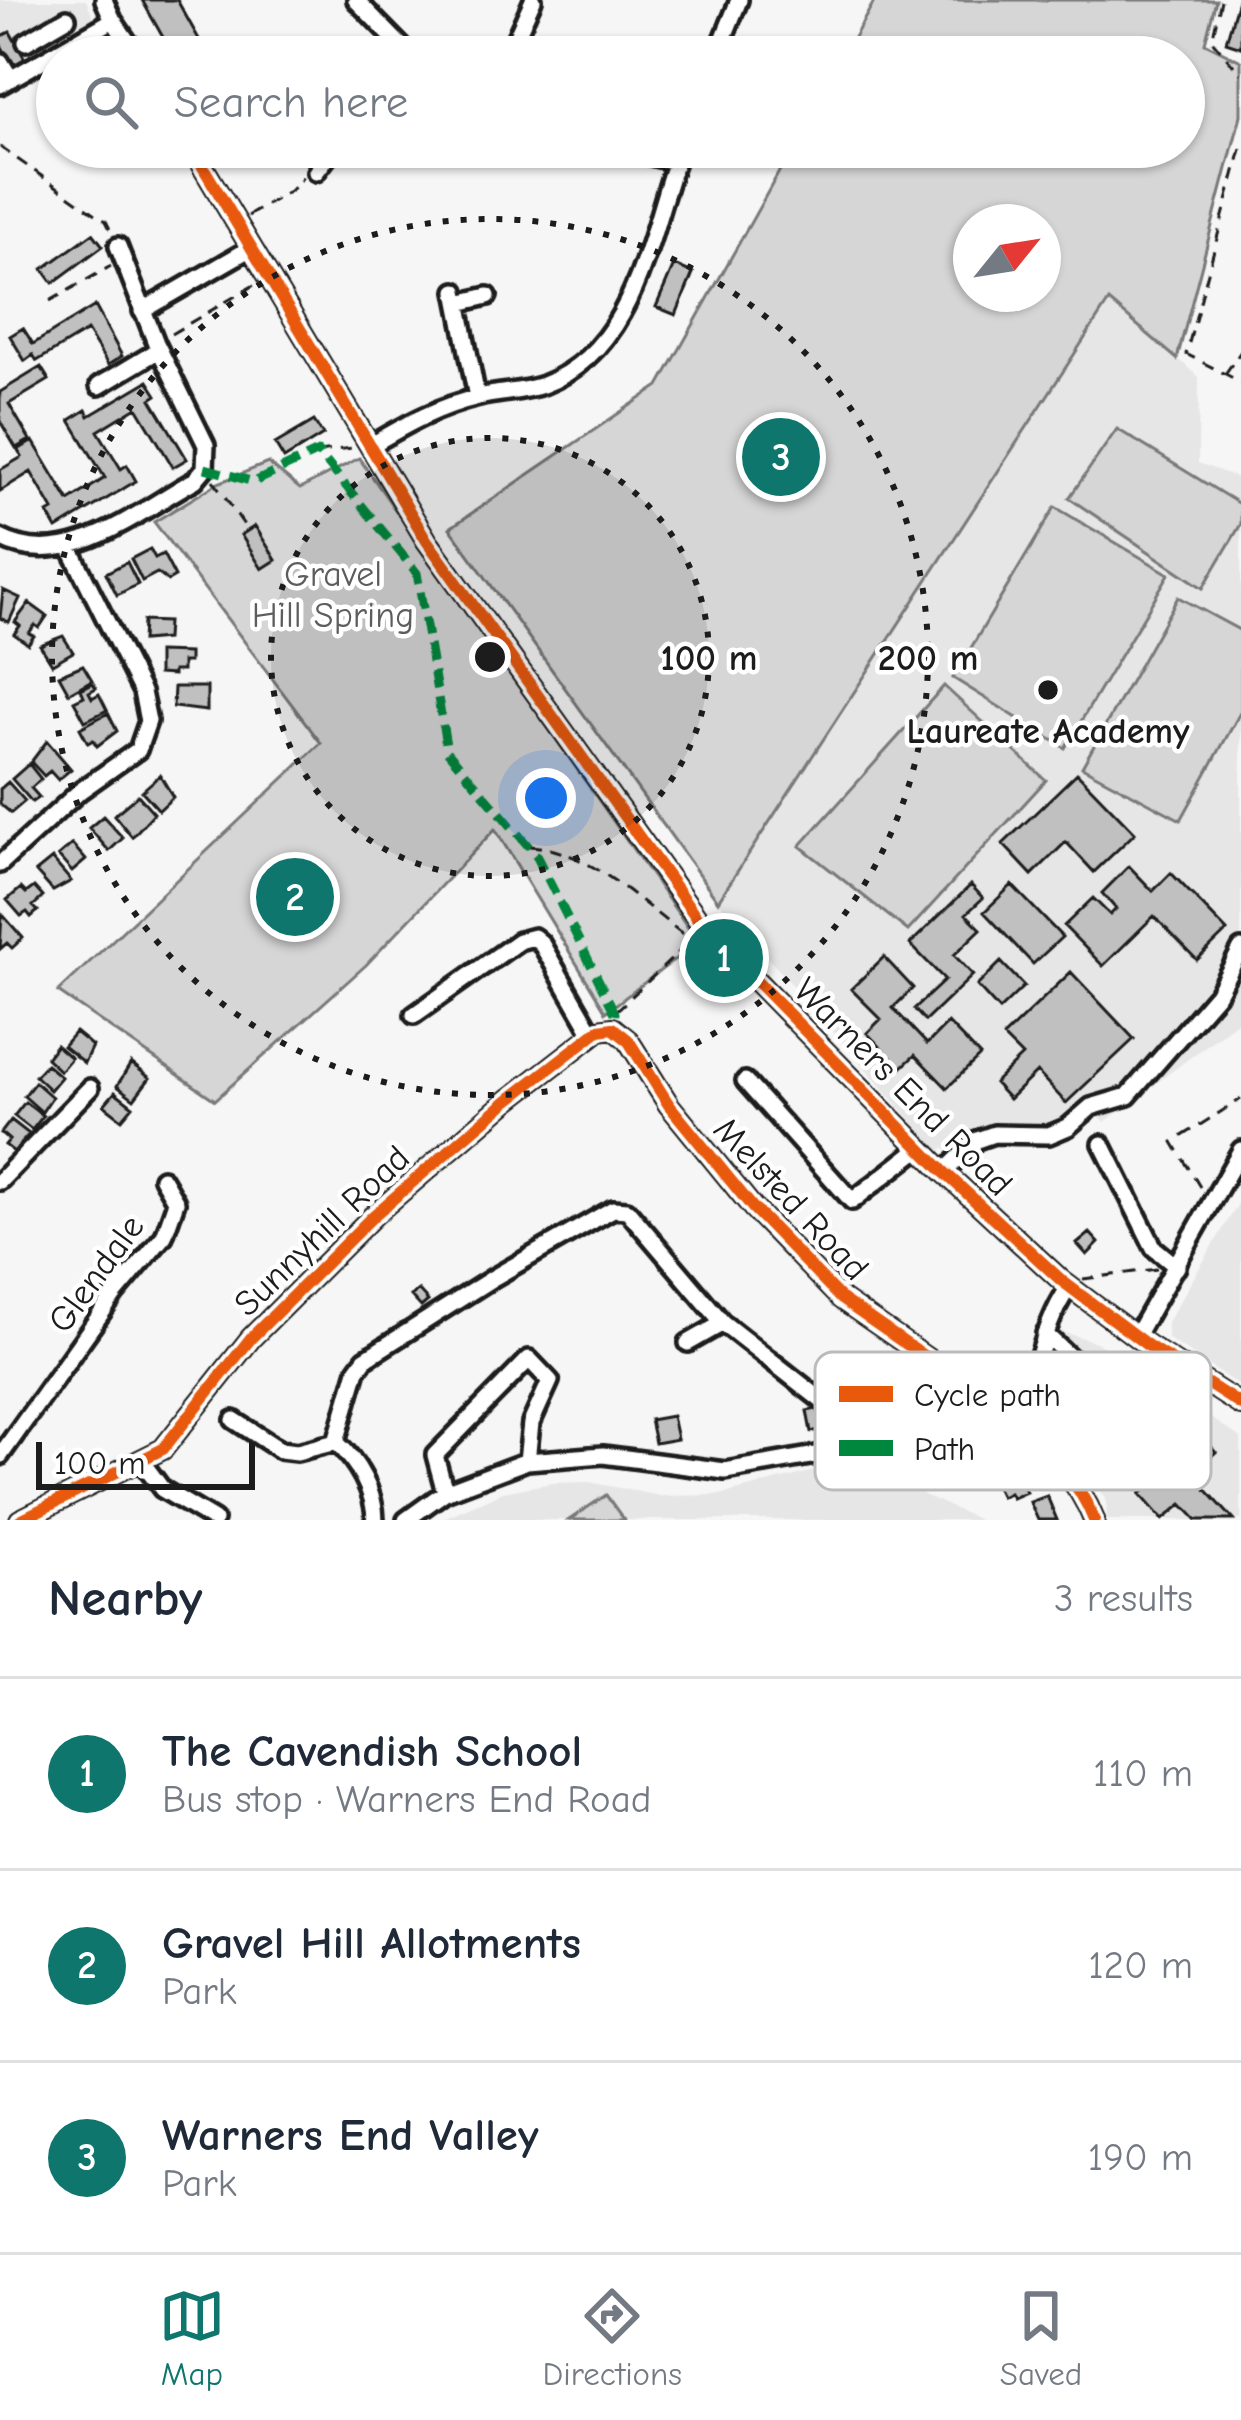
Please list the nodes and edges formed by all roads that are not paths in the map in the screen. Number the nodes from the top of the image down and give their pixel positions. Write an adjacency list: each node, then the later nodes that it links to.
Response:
1 (104, 0): 5 (street)
2 (356, 0): 11 (street)
3 (533, 0): 12 (street)
4 (739, 0): 13 (street)
5 (112, 20): 9 (street); 10 (street)
6 (36, 36): 14 (street)
7 (36, 36): 8 (street)
8 (64, 36)
9 (85, 36)
10 (123, 36)
11 (389, 36)
12 (517, 36)
13 (724, 36)
14 (26, 42)
15 (0, 61): 17 (street)
16 (36, 64): 17 (street)
17 (5, 82)
18 (204, 168): 22 (street, Warners End Road)
19 (319, 168): 21 (street)
20 (673, 168): 28 (street)
21 (316, 172)
22 (251, 248): 25 (street); 29 (street, Warners End Road)
23 (120, 252): 25 (street)
24 (488, 296): 28 (street)
25 (142, 311): 26 (street)
26 (157, 346): 27 (street); 31 (street)
27 (99, 386)
28 (477, 397): 29 (street)
29 (370, 446): 40 (street, Warners End Road)
30 (0, 538): 31 (street)
31 (70, 548): 32 (street)
32 (0, 864)
33 (1241, 950): 43 (street)
34 (414, 1015): 36 (street)
35 (614, 1020): 36 (street, Sunnyhill Road); 52 (street, Melsted Road)
36 (593, 1034): 64 (street, Sunnyhill Road)
37 (745, 1081): 40 (street)
38 (90, 1088): 45 (street)
39 (1102, 1144): 46 (street)
40 (920, 1148): 43 (street, Warners End Road)
41 (1241, 1150): 42 (street)
42 (1236, 1169): 46 (street)
43 (944, 1172): 47 (street, Warners End Road)
44 (163, 1178): 62 (street, Glendale)
45 (0, 1181)
46 (1177, 1267): 50 (street)
47 (1066, 1284): 49 (street); 50 (street, Warners End Road)
48 (723, 1323): 51 (street); 57 (street); 60 (street)
49 (1045, 1334): 53 (street); 54 (street)
50 (1137, 1334): 55 (street, Warners End Road)
51 (688, 1342)
52 (914, 1352)
53 (1041, 1352)
54 (1065, 1352)
55 (1158, 1352)
56 (1211, 1386): 58 (street, Warners End Road)
57 (815, 1395)
58 (1241, 1405)
59 (235, 1420): 60 (street)
60 (336, 1442): 69 (street)
61 (815, 1455): 63 (street)
62 (0, 1456)
63 (527, 1461): 66 (street); 66 (street)
64 (142, 1462): 67 (street, Sunnyhill Road); 68 (street)
65 (1079, 1490): 71 (street, Melsted Road)
66 (445, 1492): 70 (street)
67 (20, 1520)
68 (214, 1520)
69 (375, 1520)
70 (406, 1520)
71 (1094, 1520)

